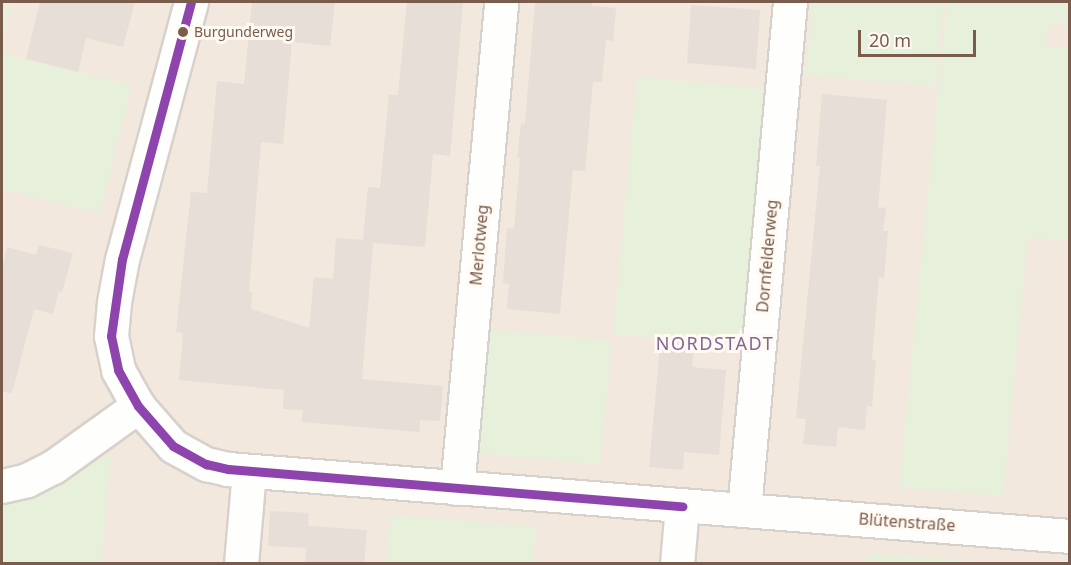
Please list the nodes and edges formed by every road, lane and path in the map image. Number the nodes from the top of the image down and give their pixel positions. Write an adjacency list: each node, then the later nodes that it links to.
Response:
1 (191, 2): 4 (street, Blütenstraße)
2 (501, 2): 7 (street, Merlotweg)
3 (790, 2): 9 (street, Dornfelderweg)
4 (138, 406): 5 (street, Blütenstraße); 6 (street)
5 (249, 471): 7 (street, Blütenstraße); 11 (street)
6 (2, 486)
7 (457, 488): 8 (street, Blütenstraße)
8 (682, 506): 9 (street, Blütenstraße); 12 (street)
9 (744, 510): 10 (street, Blütenstraße)
10 (1070, 536)
11 (241, 564)
12 (677, 564)

